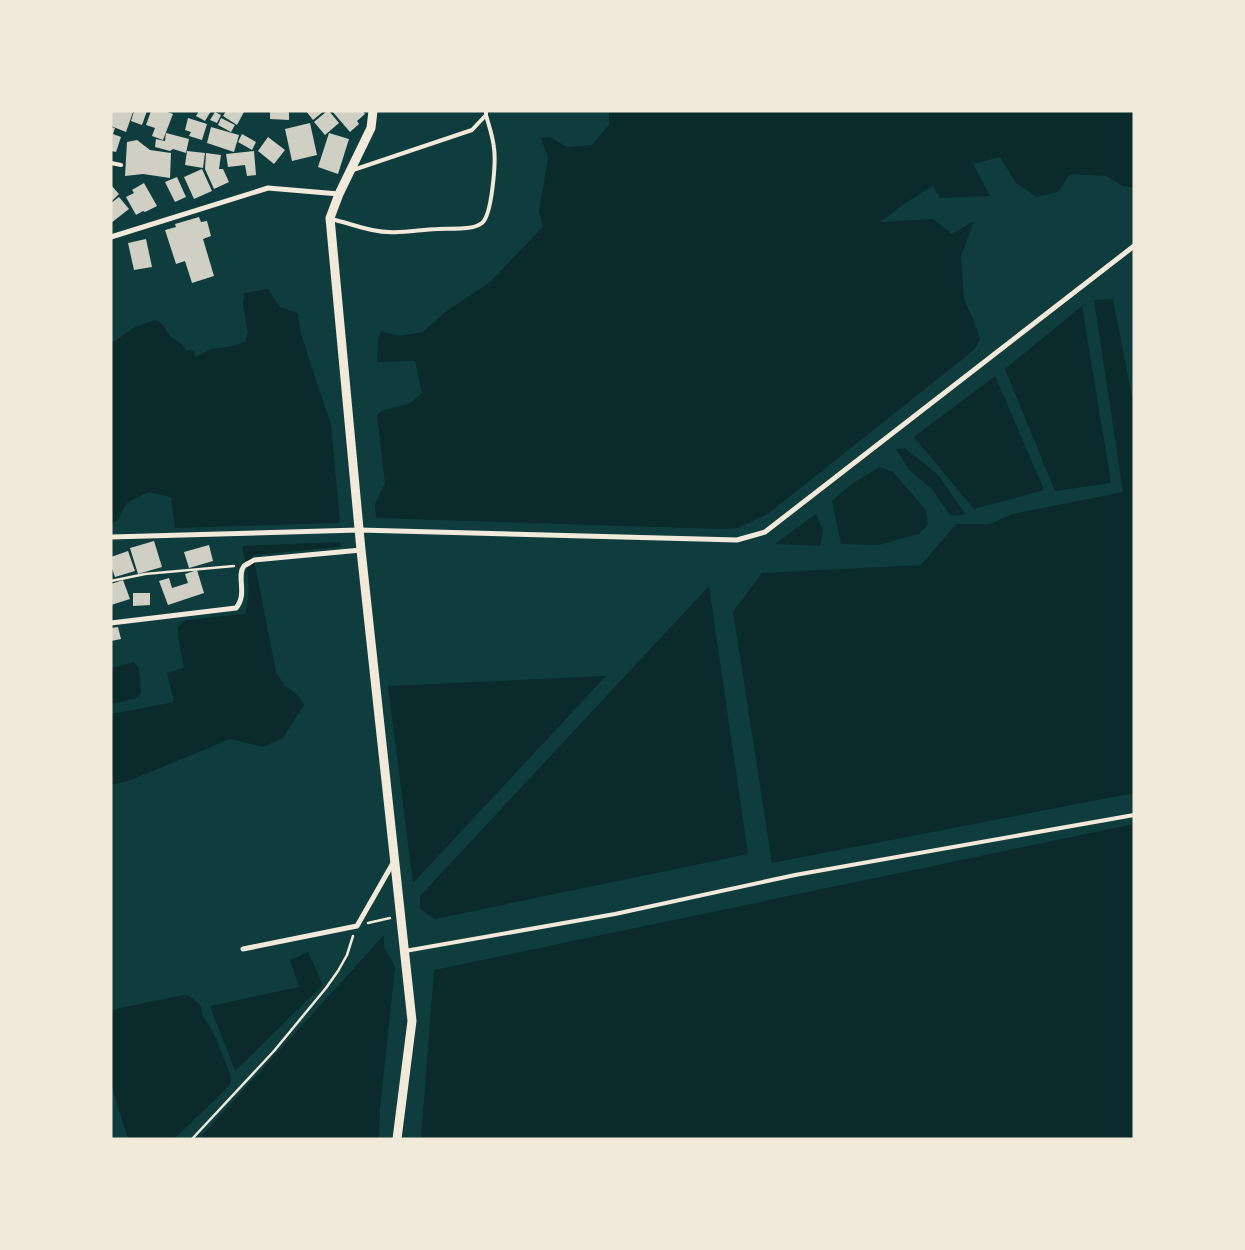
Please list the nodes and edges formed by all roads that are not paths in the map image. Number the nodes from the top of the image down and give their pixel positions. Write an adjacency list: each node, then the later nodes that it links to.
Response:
1 (373, 111): 5 (street)
2 (486, 113): 5 (lane); 7 (lane)
3 (111, 163): 4 (lane)
4 (120, 165)
5 (350, 171): 6 (street)
6 (339, 194): 7 (street); 8 (street)
7 (330, 218): 10 (street)
8 (111, 237)
9 (1134, 246): 10 (street)
10 (359, 530): 11 (street); 12 (street)
11 (111, 537)
12 (361, 550): 13 (street); 15 (street)
13 (111, 623)
14 (1134, 815): 17 (lane)
15 (395, 860): 16 (street); 17 (street)
16 (243, 949)
17 (405, 951): 18 (street)
18 (397, 1139)

